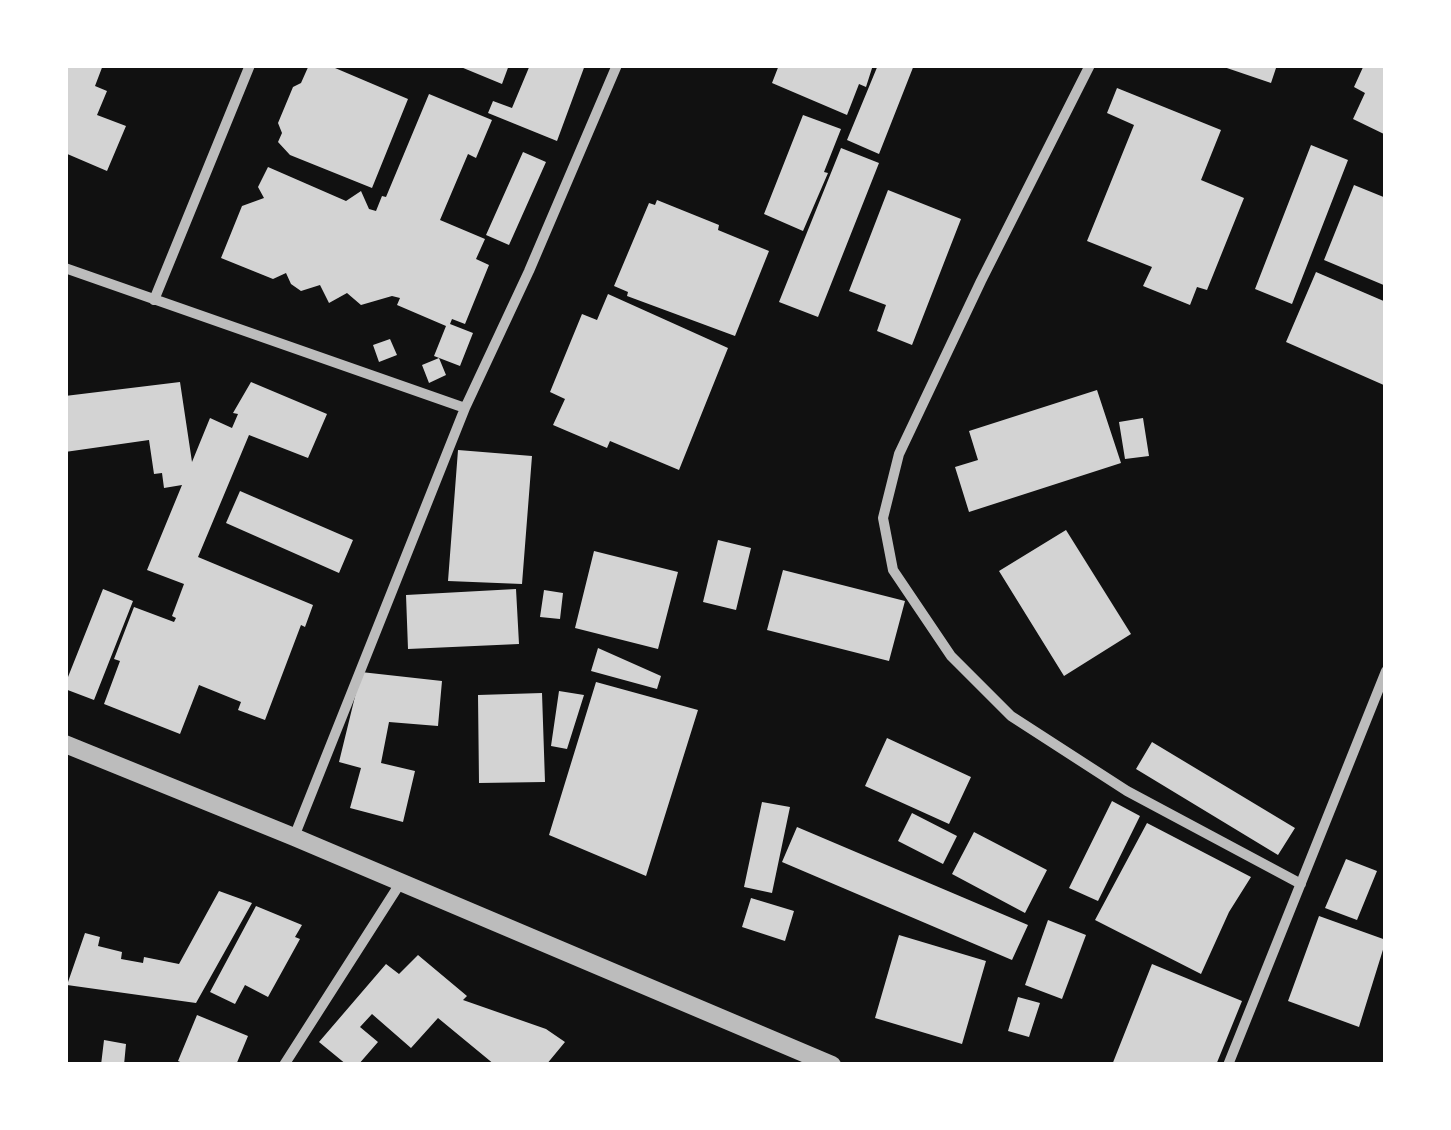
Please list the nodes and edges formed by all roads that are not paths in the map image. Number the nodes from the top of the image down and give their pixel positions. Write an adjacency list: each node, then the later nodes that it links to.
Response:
1 (250, 65): 5 (street)
2 (617, 65): 6 (street)
3 (1090, 65): 11 (street)
4 (65, 268): 5 (street)
5 (154, 300): 6 (street)
6 (465, 408): 9 (street)
7 (1386, 671): 11 (street)
8 (65, 744): 9 (street)
9 (294, 837): 10 (street)
10 (401, 882): 12 (street); 13 (street)
11 (1301, 884): 14 (street)
12 (284, 1065)
13 (832, 1065)
14 (1228, 1065)

